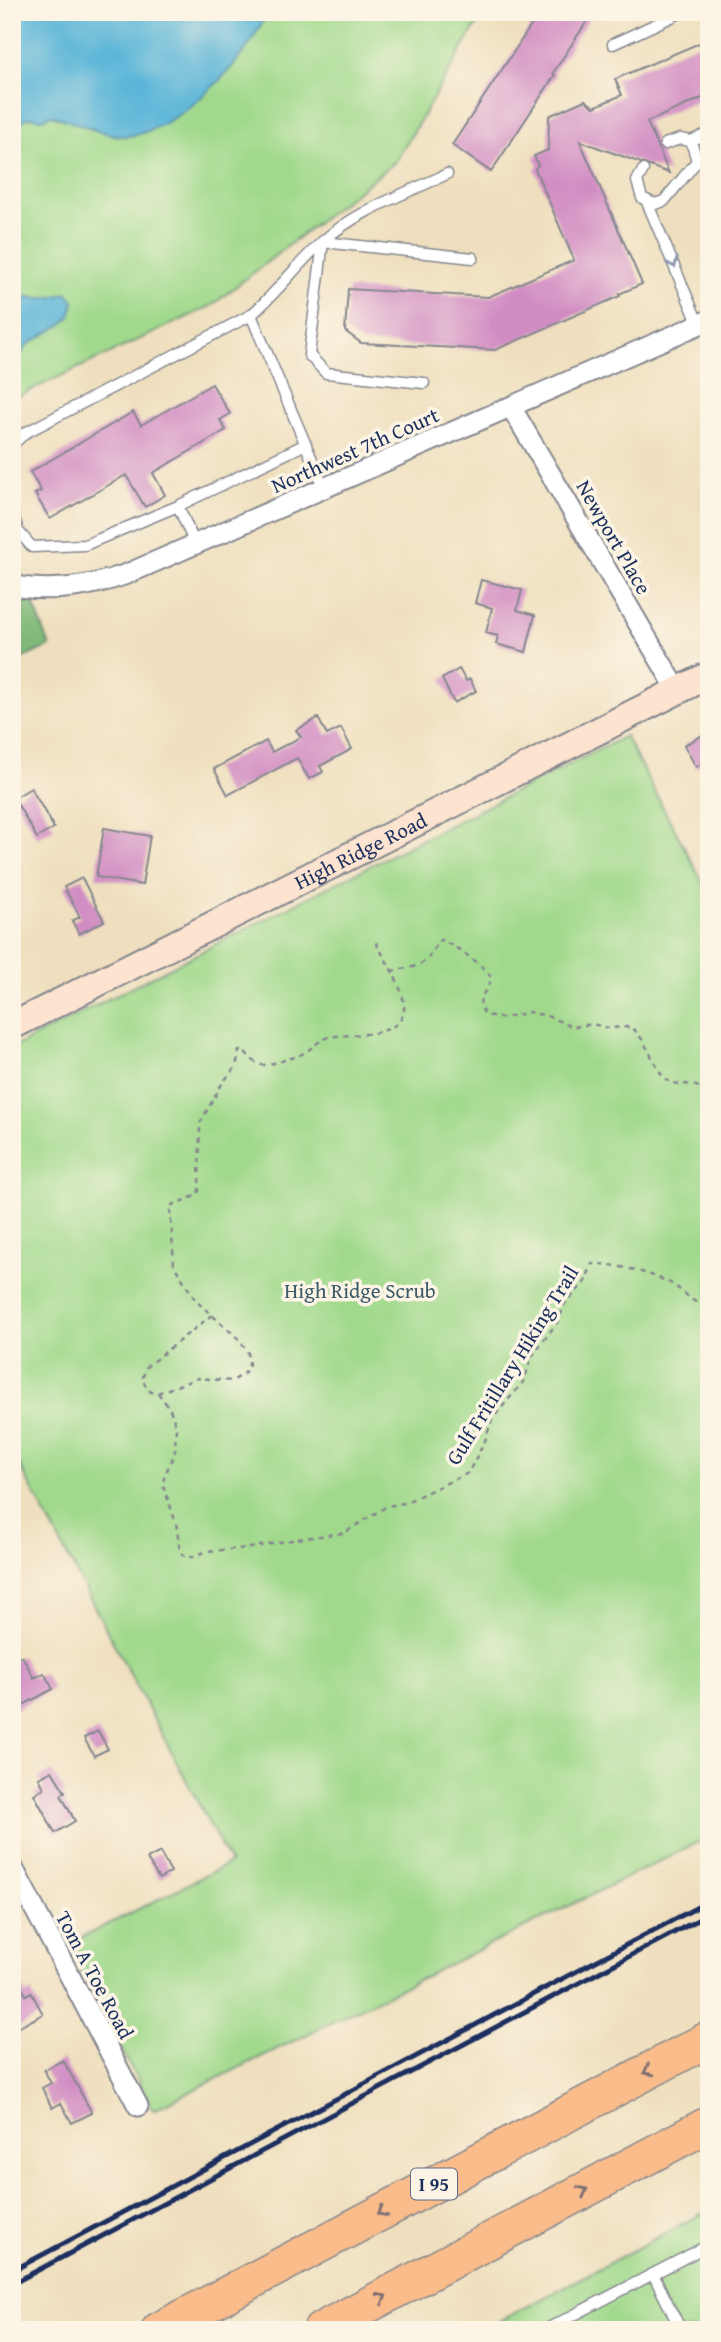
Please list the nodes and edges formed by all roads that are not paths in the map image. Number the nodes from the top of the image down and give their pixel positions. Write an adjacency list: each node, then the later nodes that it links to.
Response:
1 (682, 12): 2 (lane)
2 (612, 44)
3 (709, 133): 4 (lane)
4 (691, 141): 5 (lane); 8 (lane)
5 (665, 144)
6 (643, 170): 8 (lane)
7 (447, 174): 9 (lane)
8 (647, 202): 12 (lane, one-way to 12)
9 (323, 242): 10 (lane); 11 (lane); 13 (lane)
10 (473, 258)
11 (251, 315): 15 (lane); 16 (lane)
12 (704, 323): 14 (street, Northwest 7th Court)
13 (424, 383)
14 (511, 407): 17 (street, Northwest 7th Court); 23 (street, Newport Place)
15 (306, 444): 17 (lane); 18 (lane)
16 (12, 445)
17 (324, 488): 20 (street, Northwest 7th Court)
18 (178, 506): 19 (lane); 20 (lane)
19 (12, 512)
20 (195, 544): 21 (street, Northwest 7th Court)
21 (12, 586)
22 (709, 675): 23 (street, High Ridge Road)
23 (678, 691): 24 (street, High Ridge Road)
24 (12, 1026)
25 (12, 1866): 27 (street, Tom A Toe Road)
26 (709, 2039): 31 (highway, I 95, one-way to 31)
27 (138, 2106)
28 (709, 2124): 32 (highway, one-way to 28)
29 (709, 2245): 30 (lane)
30 (653, 2274): 33 (lane); 34 (lane)
31 (159, 2330)
32 (321, 2330)
33 (545, 2330)
34 (681, 2330)

